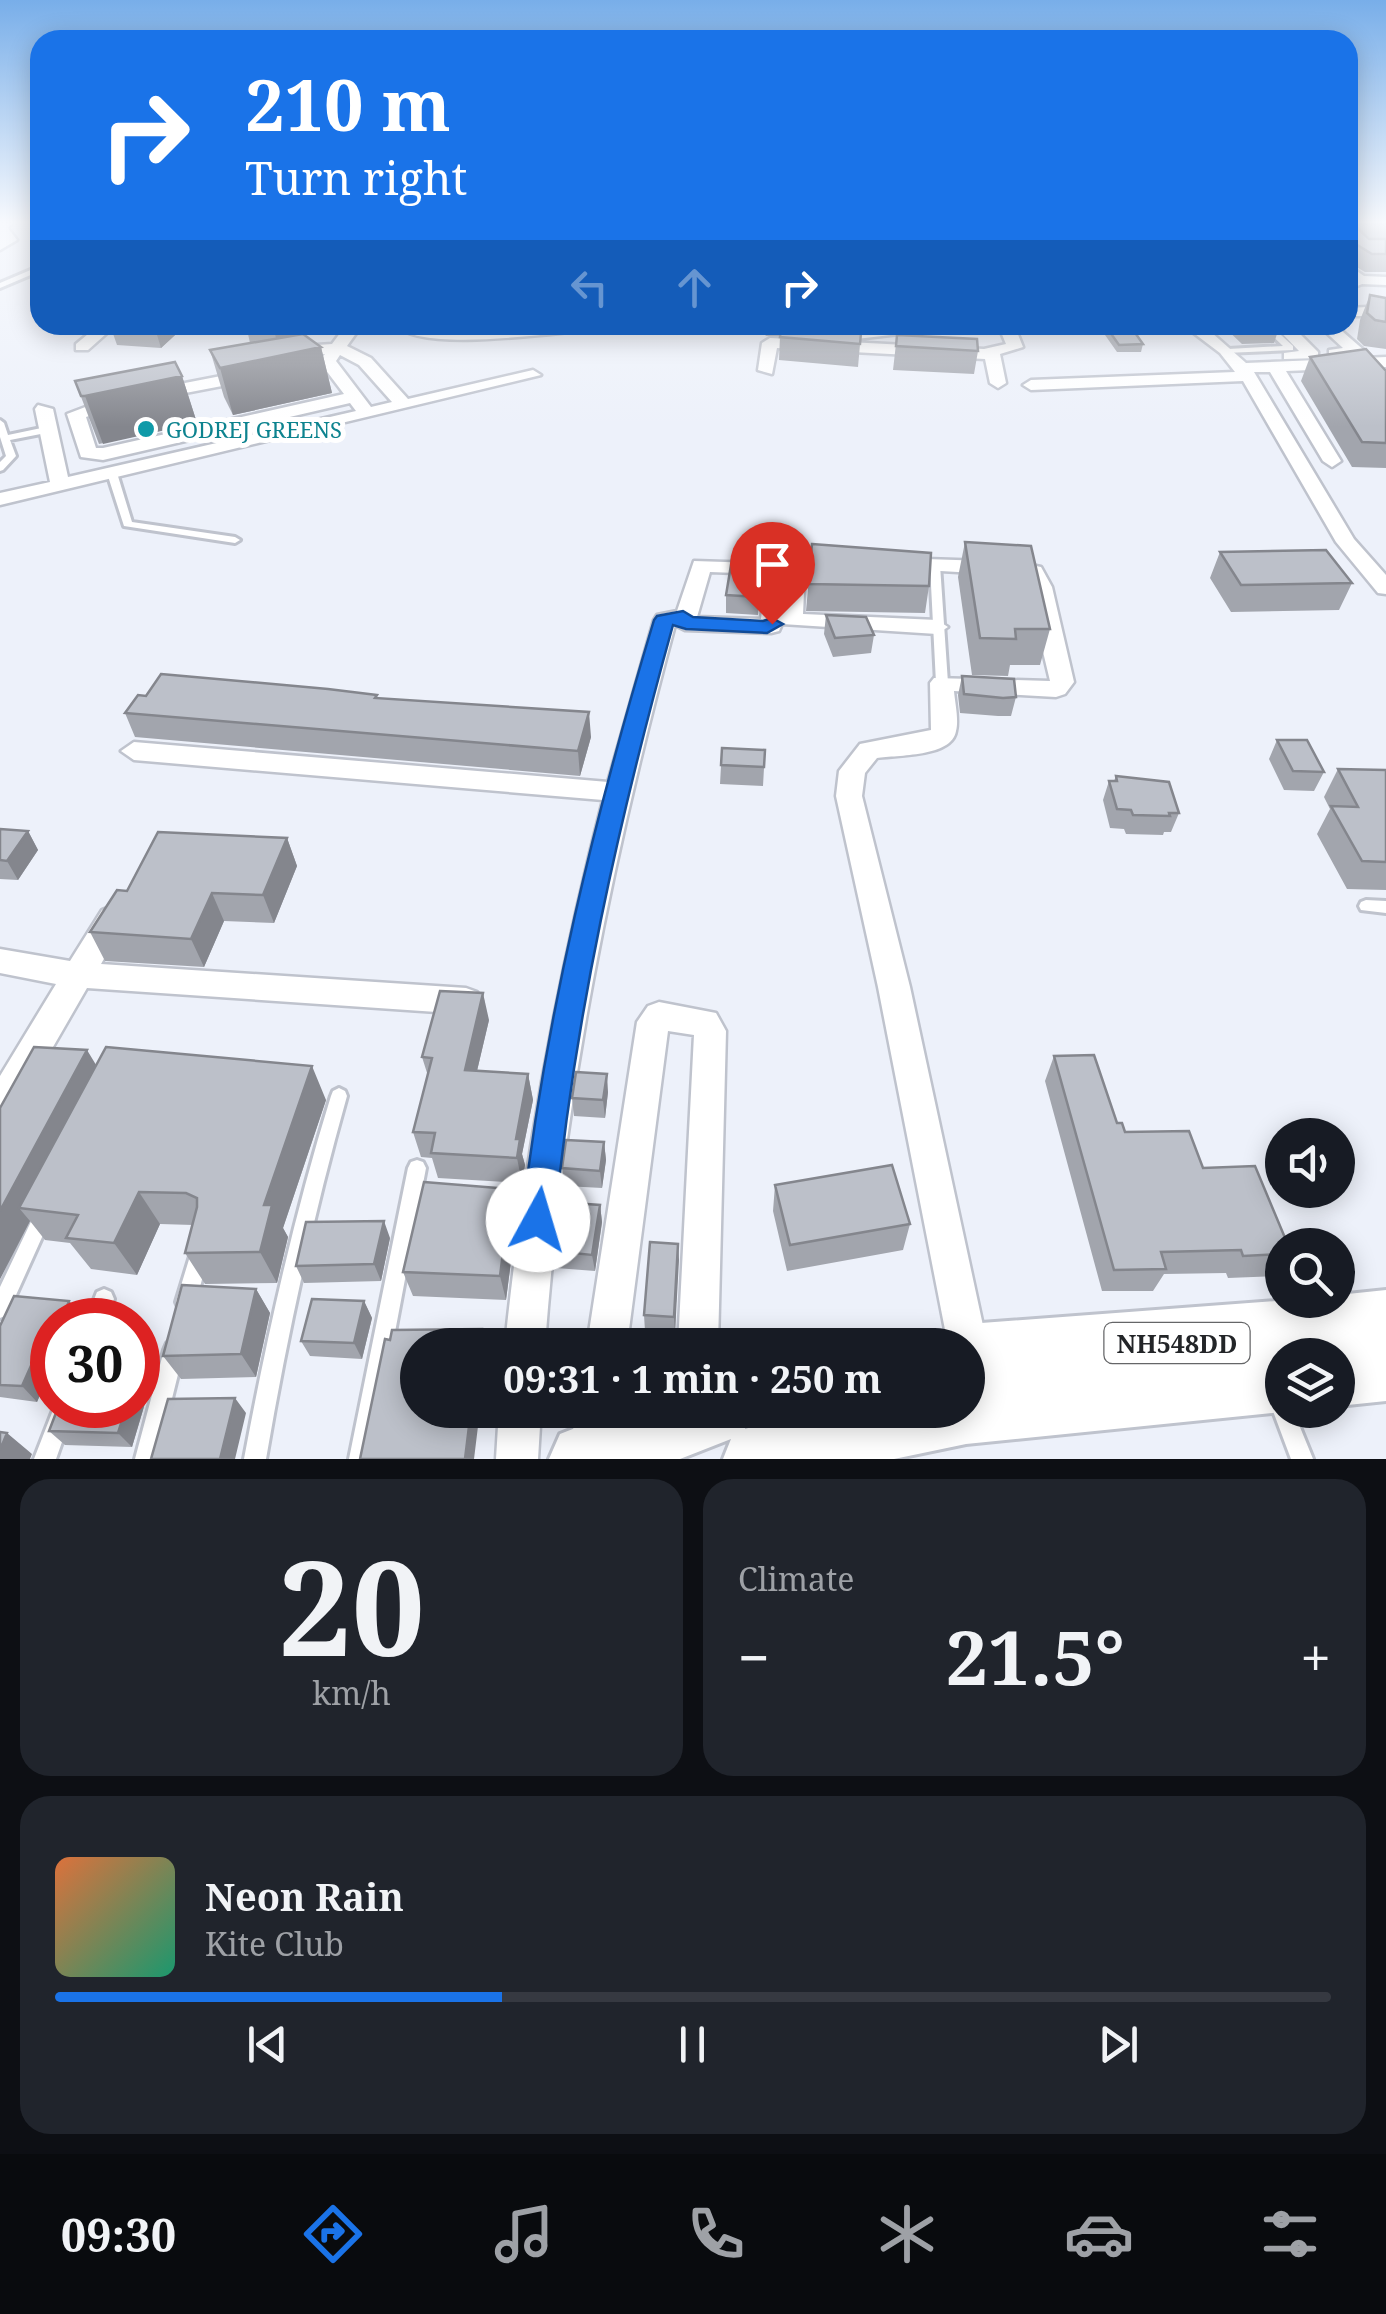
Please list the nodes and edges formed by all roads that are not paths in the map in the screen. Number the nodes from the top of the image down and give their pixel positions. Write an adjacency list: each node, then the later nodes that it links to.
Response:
1 (1386, 311): 2 (street)
2 (1358, 312)
3 (96, 335): 13 (street)
4 (347, 335): 12 (street)
5 (847, 335): 11 (street)
6 (1010, 335): 14 (street)
7 (1205, 335): 19 (street)
8 (1276, 335): 19 (lane)
9 (1292, 335): 16 (street)
10 (1338, 335): 16 (street)
11 (770, 344): 14 (street); 21 (street)
12 (340, 346): 15 (street); 17 (street); 17 (street)
13 (82, 347)
14 (990, 354): 24 (street)
15 (359, 355): 17 (street); 26 (street)
16 (1312, 355): 19 (street)
17 (327, 361): 27 (street)
18 (1386, 362): 20 (street)
19 (1238, 364): 20 (street); 25 (street); 39 (street)
20 (1275, 367): 32 (street)
21 (766, 370)
22 (266, 372): 27 (street)
23 (533, 375): 26 (street)
24 (998, 382)
25 (1031, 385)
26 (403, 404): 27 (street)
27 (360, 405): 34 (street)
28 (44, 410): 30 (street)
29 (0, 423): 31 (lane)
30 (51, 430): 31 (lane); 35 (street)
31 (5, 438): 33 (lane)
32 (1332, 460)
33 (0, 468)
34 (112, 473): 35 (street); 37 (lane)
35 (60, 485): 36 (street)
36 (0, 499)
37 (236, 540)
38 (934, 565): 41 (lane); 41 (street); 42 (street)
39 (1386, 588)
40 (683, 617): 40 (street); 44 (street)
41 (937, 627): 42 (lane)
42 (942, 684): 61 (street)
43 (134, 751): 44 (street)
44 (620, 792): 58 (street)
45 (124, 900): 49 (street)
46 (1366, 906): 47 (lane)
47 (1386, 907)
48 (0, 961): 49 (street)
49 (76, 975): 50 (street); 52 (street)
50 (466, 1002)
51 (340, 1096): 75 (lane)
52 (0, 1107)
53 (417, 1168): 76 (lane)
54 (53, 1197): 56 (lane)
55 (204, 1238): 74 (lane)
56 (0, 1308)
57 (1386, 1324): 65 (highway, NH548DD)
58 (527, 1328)
59 (609, 1328): 60 (street)
60 (699, 1328)
61 (957, 1328)
62 (1386, 1367): 63 (highway)
63 (1355, 1370)
64 (1265, 1378): 66 (highway, NH548DD)
65 (985, 1381)
66 (985, 1384)
67 (55, 1428): 73 (lane)
68 (519, 1428): 77 (street)
69 (645, 1428): 72 (highway)
70 (867, 1428): 78 (highway, NH548DD)
71 (1292, 1428): 79 (lane)
72 (591, 1442)
73 (44, 1459)
74 (146, 1459)
75 (255, 1459)
76 (360, 1459)
77 (517, 1459)
78 (759, 1459)
79 (1302, 1459)

